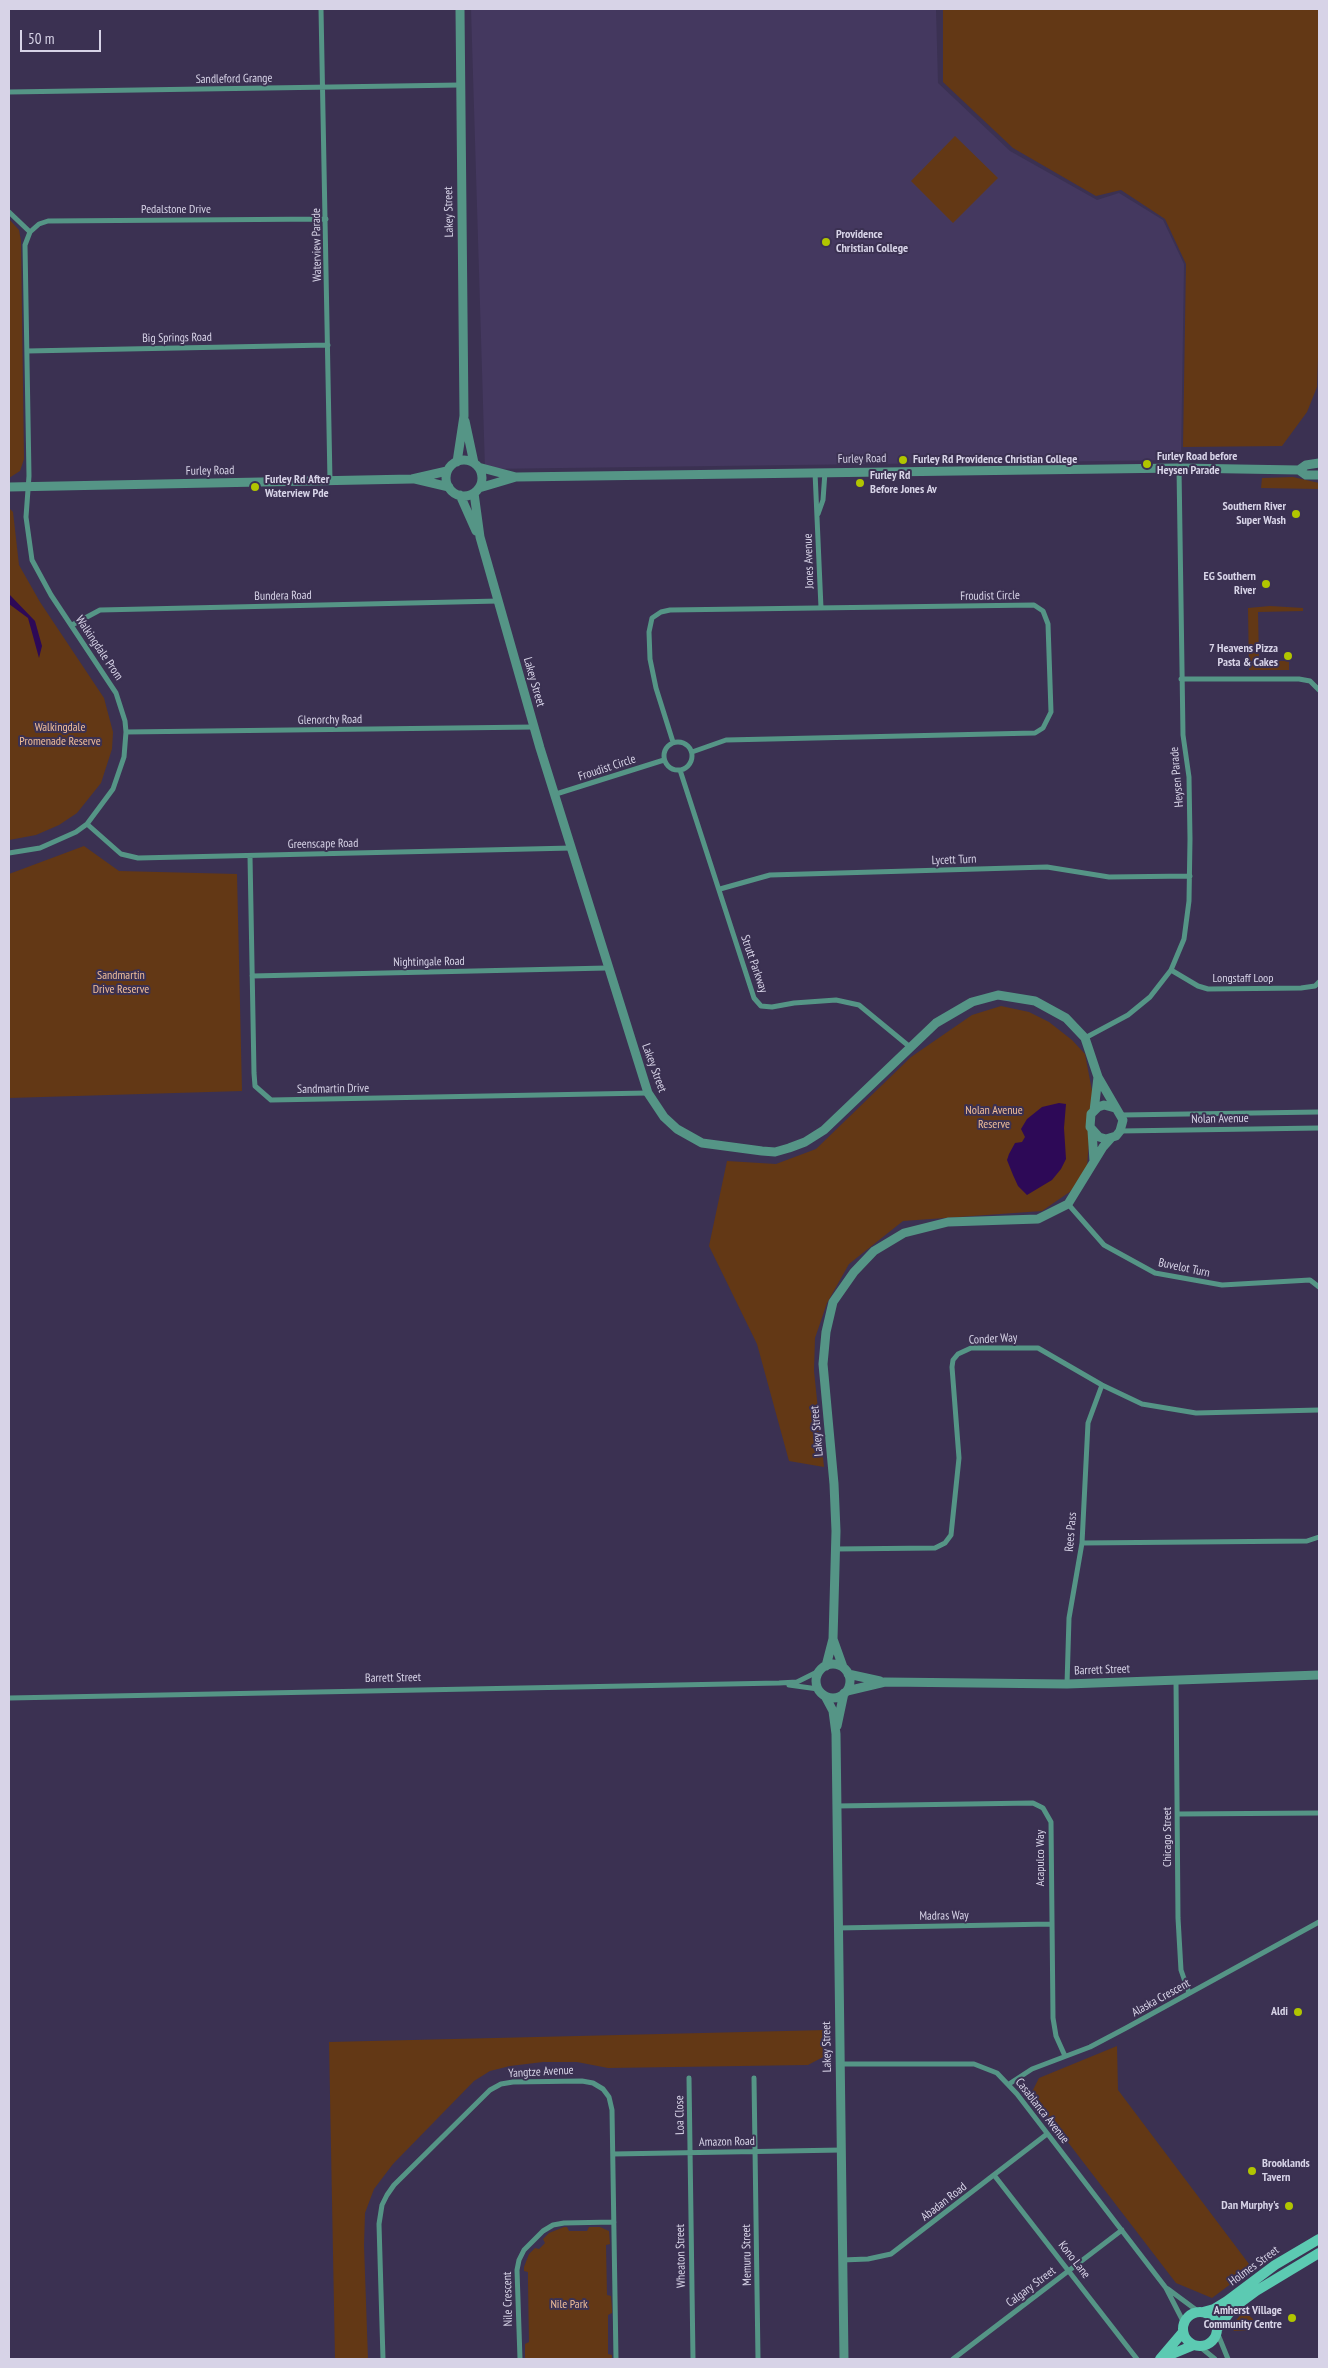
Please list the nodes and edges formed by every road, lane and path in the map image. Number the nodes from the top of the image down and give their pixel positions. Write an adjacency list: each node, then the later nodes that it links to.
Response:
1 (321, 9): 4 (street, Waterview Parade)
2 (460, 9): 3 (street, Lakey Street)
3 (460, 85): 4 (street, Sandleford Grange); 11 (street, Lakey Street)
4 (323, 87): 5 (street, Sandleford Grange); 7 (street, Waterview Parade)
5 (9, 92)
6 (9, 212): 8 (street)
7 (326, 219): 8 (street, Pedalstone Drive); 9 (street, Waterview Parade)
8 (30, 232): 10 (street, Walkingdale Prom)
9 (328, 345): 10 (street, Big Springs Road); 23 (street, Waterview Parade)
10 (27, 351): 24 (street, Walkingdale Prom)
11 (464, 416): 12 (street, Lakey Street); 14 (street, Lakey Street)
12 (457, 462): 14 (street); 17 (street)
13 (1319, 463): 16 (street, Furley Road)
14 (476, 465): 21 (street, Furley Road); 27 (street, Lakey Street)
15 (1179, 468): 16 (street, Furley Road); 19 (street, Furley Road); 34 (street, Heysen Parade)
16 (1299, 470): 20 (street, Furley Road)
17 (447, 471): 22 (street, Furley Road); 26 (street)
18 (815, 472): 19 (street, Furley Road); 21 (street, Furley Road); 29 (street, Jones Avenue)
19 (825, 472): 29 (street, Jones Avenue)
20 (1319, 475)
21 (516, 477): 27 (street, Furley Road)
22 (412, 479): 23 (street, Furley Road); 26 (street, Furley Road)
23 (330, 481): 24 (street, Furley Road)
24 (29, 486): 25 (street, Furley Road); 33 (street, Walkingdale Prom)
25 (9, 487)
26 (449, 487): 28 (street, Lakey Street)
27 (476, 490): 28 (street); 30 (street, Lakey Street)
28 (460, 495): 30 (street, Lakey Street)
29 (818, 514): 32 (street, Jones Avenue)
30 (480, 538): 31 (street, Lakey Street)
31 (499, 601): 33 (street, Bundera Road); 36 (street, Lakey Street)
32 (822, 608): 38 (street, Froudist Circle); 39 (street, Froudist Circle)
33 (72, 625): 37 (street, Walkingdale Prom)
34 (1182, 679): 35 (street); 47 (street, Heysen Parade)
35 (1319, 690)
36 (534, 727): 37 (street, Glenorchy Road); 42 (street, Lakey Street)
37 (126, 732): 43 (street, Walkingdale Prom)
38 (673, 742): 39 (street); 40 (street)
39 (692, 752): 41 (street)
40 (664, 760): 41 (street); 42 (street, Froudist Circle)
41 (680, 770): 48 (street, Strutt Parkway)
42 (556, 794): 44 (street, Lakey Street)
43 (87, 824): 45 (street, Walkingdale Prom); 46 (street, Greenscape Road)
44 (572, 848): 46 (street, Greenscape Road); 49 (street, Lakey Street)
45 (9, 854)
46 (250, 856): 51 (street, Sandmartin Drive)
47 (1190, 876): 48 (street, Lycett Turn); 50 (street, Heysen Parade)
48 (720, 889): 54 (street, Strutt Parkway)
49 (607, 968): 51 (street, Nightingale Road); 56 (street, Lakey Street)
50 (1171, 970): 52 (street, Longstaff Loop); 53 (street, Heysen Parade)
51 (252, 976): 56 (street, Sandmartin Drive)
52 (1319, 982)
53 (1085, 1038): 54 (street, Lakey Street); 55 (street, Lakey Street)
54 (910, 1047): 56 (street, Lakey Street)
55 (1098, 1077): 57 (street, Lakey Street); 58 (street, Lakey Street)
56 (648, 1093)
57 (1094, 1110): 58 (street); 61 (street, Lakey Street)
58 (1118, 1111): 59 (street, Nolan Avenue); 62 (street)
59 (1319, 1112)
60 (1319, 1128): 62 (street, Nolan Avenue)
61 (1092, 1131): 63 (street); 64 (street, Lakey Street)
62 (1120, 1131): 63 (street)
63 (1112, 1138): 64 (street)
64 (1094, 1161): 65 (street)
65 (1068, 1204): 66 (street, Buvelot Turn); 71 (street, Lakey Street)
66 (1319, 1287)
67 (1102, 1385): 68 (street, Conder Way); 70 (street, Rees Pass); 71 (street, Conder Way)
68 (1319, 1410)
69 (1319, 1537): 70 (street)
70 (1082, 1542): 79 (street, Rees Pass)
71 (836, 1549): 72 (street, Lakey Street)
72 (832, 1639): 73 (street, Lakey Street); 74 (street, Lakey Street)
73 (823, 1668): 74 (street); 78 (street, Barrett Street); 80 (street, Lakey Street)
74 (846, 1671): 77 (street, Barrett Street); 81 (street, Lakey Street)
75 (1319, 1675): 76 (street, Barrett Street)
76 (1176, 1680): 79 (street, Barrett Street); 87 (street, Chicago Street)
77 (885, 1682): 79 (street, Barrett Street); 81 (street, Barrett Street)
78 (779, 1683): 80 (street, Barrett Street); 83 (street, Barrett Street)
79 (1067, 1684)
80 (818, 1689): 82 (street, Lakey Street)
81 (845, 1692): 82 (street); 84 (street, Lakey Street)
82 (825, 1696): 84 (street, Lakey Street)
83 (9, 1698)
84 (836, 1734): 85 (street, Lakey Street)
85 (835, 1806): 89 (street, Acapulco Way); 90 (street, Lakey Street)
86 (1319, 1813): 87 (street)
87 (1178, 1814): 91 (street, Chicago Street)
88 (1319, 1922): 91 (street, Alaska Crescent)
89 (1051, 1924): 90 (street, Madras Way); 92 (street, Acapulco Way)
90 (837, 1928): 93 (street, Lakey Street)
91 (1189, 1993): 92 (street, Alaska Crescent)
92 (1065, 2056): 96 (street, Alaska Crescent)
93 (840, 2064): 96 (street, Casablanca Avenue); 98 (street, Lakey Street)
94 (689, 2078): 100 (street, Loa Close)
95 (754, 2078): 99 (street, Memuru Street)
96 (1009, 2084): 97 (street, Casablanca Avenue)
97 (1047, 2134): 102 (street, Abadan Road); 104 (street, Casablanca Avenue)
98 (842, 2150): 99 (street, Amazon Road); 107 (street, Lakey Street)
99 (756, 2151): 100 (street, Amazon Road); 118 (street, Memuru Street)
100 (690, 2152): 101 (street, Amazon Road); 117 (street, Wheaton Street)
101 (613, 2154): 103 (street, Yangtze Avenue); 114 (street, Yangtze Avenue)
102 (994, 2175): 107 (street, Abadan Road); 108 (street, Kono Lane)
103 (614, 2222): 115 (street, Nile Crescent); 116 (street, Yangtze Avenue)
104 (1122, 2230): 108 (street, Calgary Street); 109 (street, Casablanca Avenue)
105 (1319, 2239): 110 (main road, Holmes Street)
106 (1319, 2254): 112 (main road, Holmes Street)
107 (842, 2260): 119 (street, Lakey Street)
108 (1069, 2270): 120 (street, Calgary Street); 121 (street, Kono Lane)
109 (1166, 2288): 110 (street, Casablanca Avenue); 111 (street, Casablanca Avenue)
110 (1201, 2312): 111 (main road, Holmes Street); 112 (main road)
111 (1184, 2327): 113 (main road); 122 (main road, Holmes Street)
112 (1217, 2331): 113 (main road, Holmes Street); 124 (street)
113 (1196, 2346): 122 (main road, Holmes Street); 123 (street)
114 (383, 2359)
115 (520, 2359)
116 (616, 2359)
117 (693, 2359)
118 (758, 2359)
119 (844, 2359)
120 (953, 2359)
121 (1137, 2359)
122 (1160, 2359)
123 (1215, 2359)
124 (1228, 2359)

